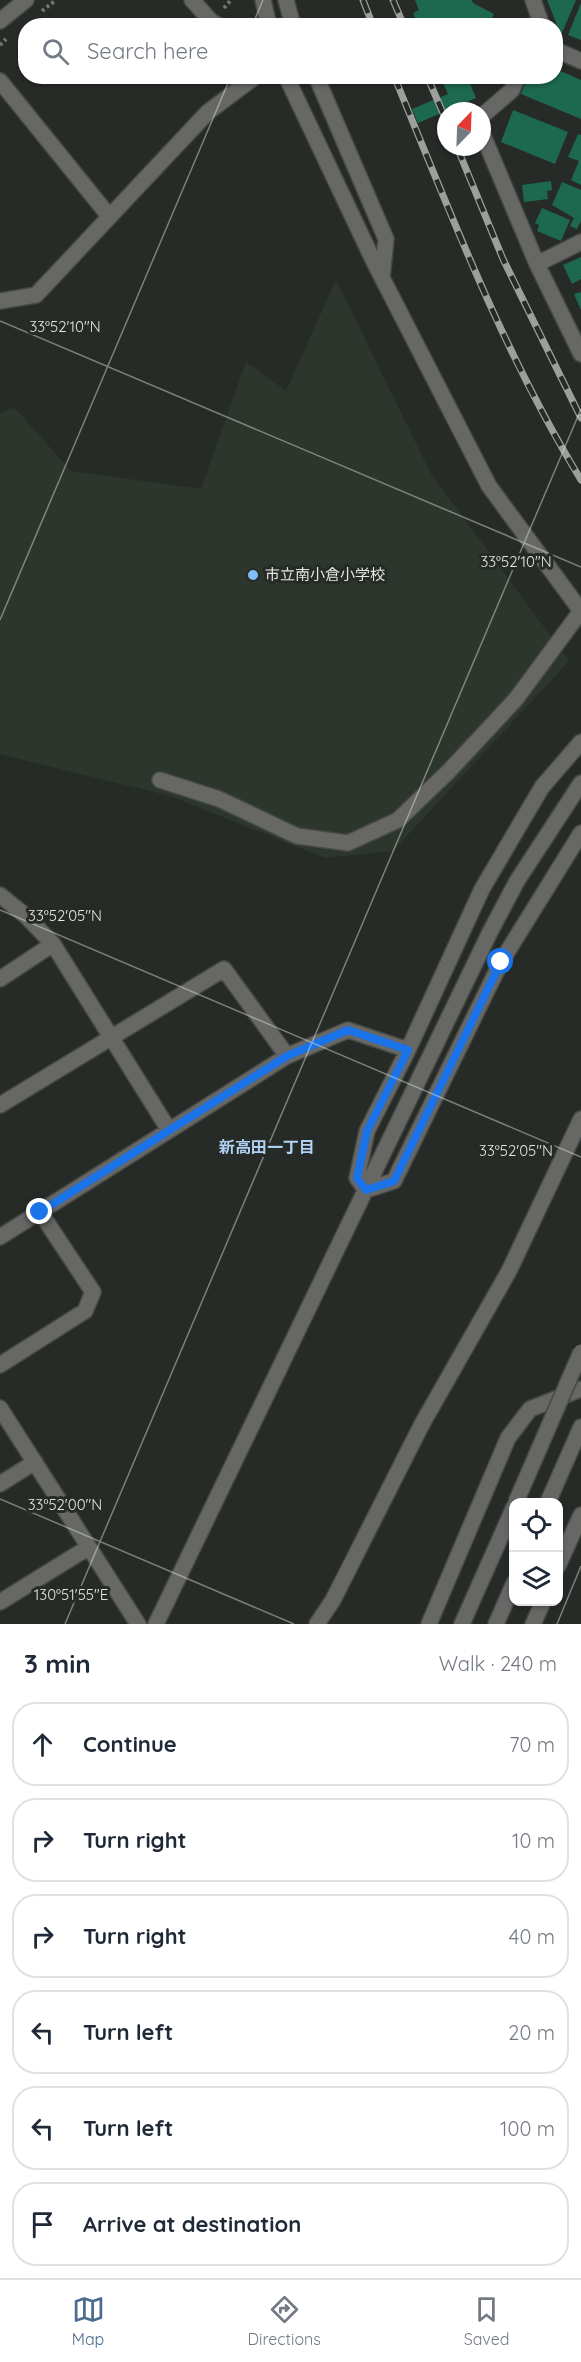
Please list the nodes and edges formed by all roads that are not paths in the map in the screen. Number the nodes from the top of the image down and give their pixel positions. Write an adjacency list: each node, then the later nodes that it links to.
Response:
1 (26, 0): 10 (street)
2 (192, 0): 6 (street)
3 (263, 0): 7 (street)
4 (286, 0): 8 (street)
5 (532, 0): 9 (street)
6 (208, 18)
7 (267, 18)
8 (291, 18)
9 (539, 18)
10 (0, 21)
11 (563, 53): 12 (street)
12 (581, 61)
13 (0, 81): 20 (street)
14 (245, 84): 20 (street)
15 (290, 84): 23 (street)
16 (319, 84): 23 (street)
17 (515, 84): 18 (street)
18 (491, 108)
19 (491, 154): 22 (street)
20 (109, 216): 24 (street)
21 (581, 242): 22 (street)
22 (537, 264): 25 (street)
23 (382, 278): 26 (street)
24 (0, 301)
25 (581, 354)
26 (581, 611): 28 (street)
27 (581, 742): 35 (street)
28 (160, 780)
29 (581, 783): 40 (street)
30 (581, 833): 40 (street)
31 (0, 895): 32 (street)
32 (53, 944): 33 (street); 34 (street)
33 (0, 979)
34 (111, 1036): 36 (street); 37 (street); 39 (street)
35 (408, 1050): 36 (street); 40 (street)
36 (287, 1056): 39 (street)
37 (0, 1105)
38 (581, 1119): 61 (street)
39 (169, 1130): 41 (street)
40 (366, 1190): 60 (street)
41 (40, 1212): 42 (street); 44 (street)
42 (0, 1237)
43 (581, 1352): 50 (street, bridge)
44 (0, 1365)
45 (581, 1389): 62 (street)
46 (0, 1408): 48 (street)
47 (581, 1427): 51 (street)
48 (35, 1462): 49 (street); 54 (street)
49 (0, 1484)
50 (517, 1498)
51 (550, 1498)
52 (581, 1515): 55 (street)
53 (509, 1517): 63 (street)
54 (89, 1547): 57 (street); 59 (street)
55 (563, 1555)
56 (509, 1593): 64 (street)
57 (0, 1602)
58 (541, 1606): 65 (street)
59 (138, 1624)
60 (156, 1624)
61 (317, 1624)
62 (429, 1624)
63 (462, 1624)
64 (496, 1624)
65 (533, 1624)

